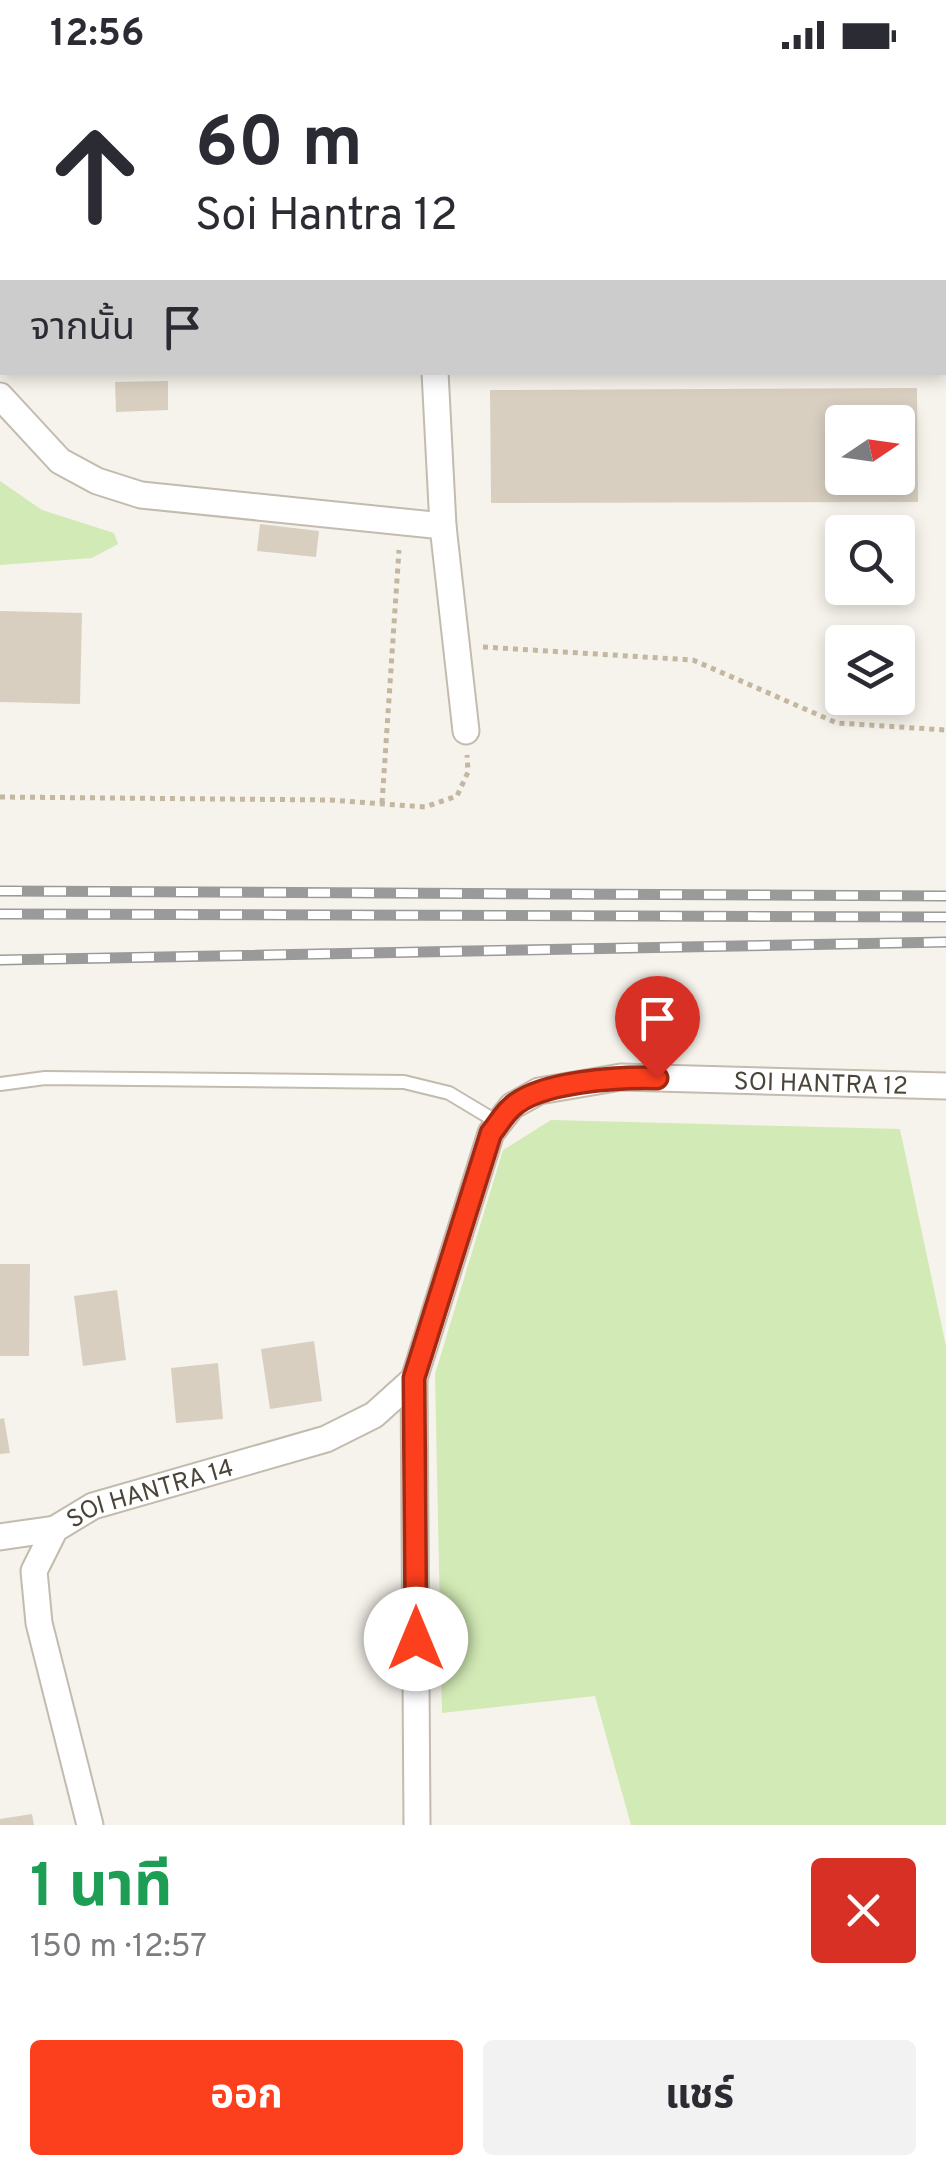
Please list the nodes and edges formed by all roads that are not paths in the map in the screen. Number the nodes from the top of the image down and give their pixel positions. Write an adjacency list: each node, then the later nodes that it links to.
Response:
1 (435, 375): 3 (street)
2 (0, 396): 3 (street)
3 (443, 526): 4 (street)
4 (466, 731)
5 (0, 1084): 7 (lane)
6 (946, 1086): 7 (street, SOI HANTRA 12)
7 (499, 1123): 8 (street, SOI HANTRA 12)
8 (414, 1378): 9 (street, SOI HANTRA 14); 12 (street)
9 (56, 1529): 10 (street); 11 (street, SOI HANTRA 14)
10 (0, 1538)
11 (90, 1825)
12 (417, 1825)

